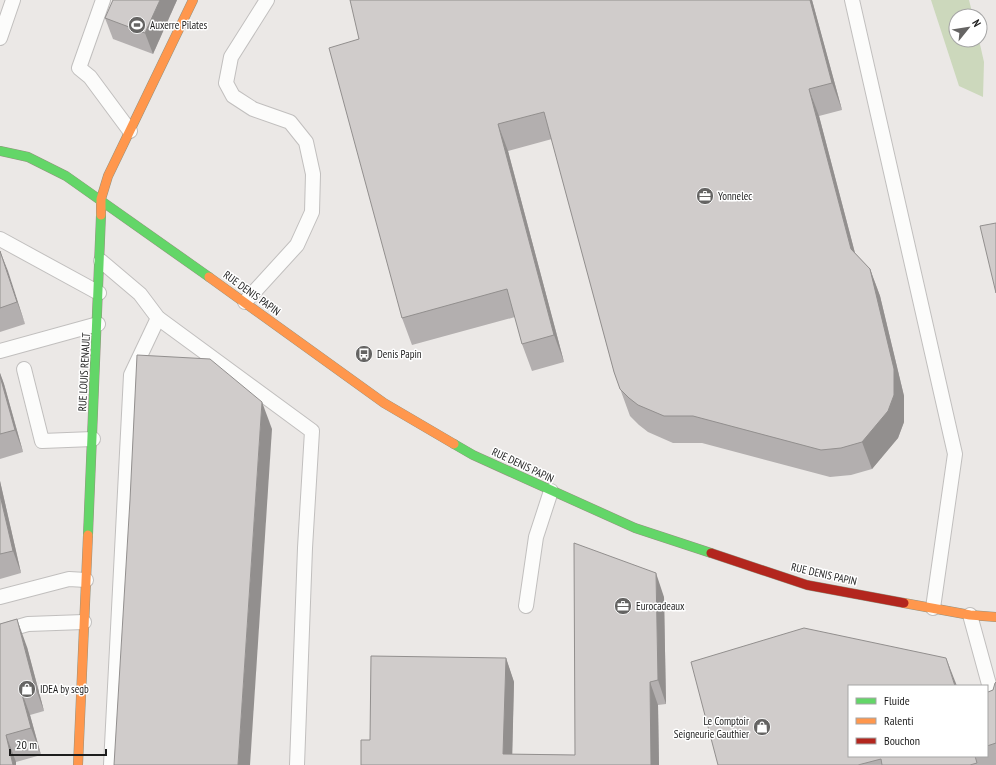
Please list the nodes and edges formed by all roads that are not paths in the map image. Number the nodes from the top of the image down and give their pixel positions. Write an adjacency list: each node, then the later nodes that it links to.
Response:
1 (13, 0): 6 (lane)
2 (103, 0): 7 (lane)
3 (192, 0): 7 (street, RUE LOUIS RENAULT)
4 (267, 0): 13 (lane)
5 (852, 0): 23 (lane)
6 (0, 38)
7 (130, 131): 9 (street, RUE LOUIS RENAULT)
8 (0, 151): 9 (street, RUE DENIS PAPIN)
9 (102, 199): 11 (street, RUE LOUIS RENAULT); 13 (street, RUE DENIS PAPIN)
10 (0, 239): 12 (lane)
11 (101, 261): 12 (street, RUE LOUIS RENAULT); 14 (lane)
12 (99, 293): 15 (street, RUE LOUIS RENAULT)
13 (245, 302): 19 (street, RUE DENIS PAPIN)
14 (158, 318): 30 (lane); 31 (lane)
15 (98, 324): 16 (lane); 18 (street, RUE LOUIS RENAULT)
16 (0, 351)
17 (24, 369): 18 (lane)
18 (93, 439): 20 (street, RUE LOUIS RENAULT)
19 (551, 491): 22 (lane); 23 (street, RUE DENIS PAPIN)
20 (86, 580): 21 (lane); 26 (street, RUE LOUIS RENAULT)
21 (0, 597)
22 (526, 606)
23 (933, 608): 24 (street, RUE DENIS PAPIN)
24 (970, 615): 25 (street, RUE DENIS PAPIN); 28 (lane)
25 (996, 617)
26 (84, 622): 27 (lane); 29 (street, RUE LOUIS RENAULT)
27 (0, 632)
28 (996, 710)
29 (78, 765)
30 (111, 765)
31 (297, 765)

